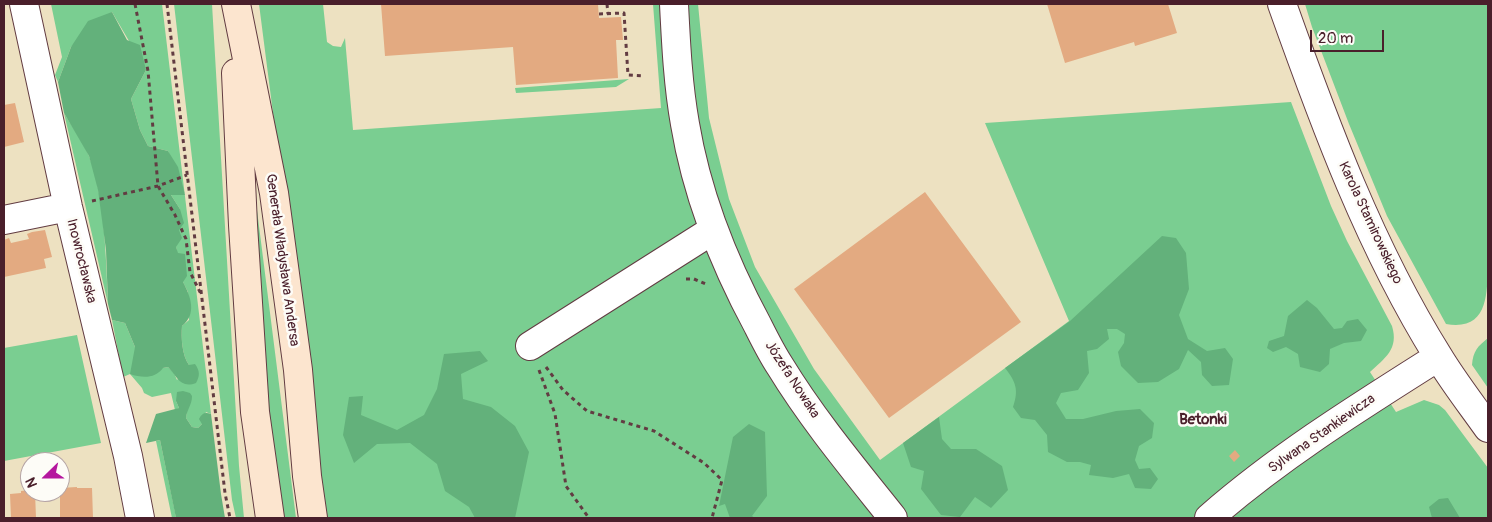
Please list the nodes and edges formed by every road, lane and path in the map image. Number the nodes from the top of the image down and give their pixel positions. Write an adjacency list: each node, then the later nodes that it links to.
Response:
1 (24, 4): 13 (street, Inowrocławska)
2 (135, 4): 12 (path)
3 (167, 4): 11 (path)
4 (235, 4): 22 (main road, Generała Władysława Andersa); 23 (main road, Generała Władysława Andersa)
5 (607, 4): 9 (path)
6 (674, 4): 15 (street, Józefa Nowaka)
7 (1282, 4): 18 (street, Karola Stamirowskiego)
8 (599, 14): 9 (path)
9 (608, 14): 10 (path)
10 (644, 76)
11 (187, 175): 12 (path); 16 (path)
12 (158, 186): 13 (path); 16 (path)
13 (68, 207): 14 (street); 20 (street, Inowrocławska)
14 (4, 220)
15 (713, 230): 17 (street); 26 (street, Józefa Nowaka)
16 (202, 296): 21 (path)
17 (530, 346): 24 (path); 25 (path)
18 (1438, 357): 19 (street, Karola Stamirowskiego); 27 (street, Sylwana Stankiewicza)
19 (1488, 428)
20 (140, 518)
21 (230, 518)
22 (270, 518)
23 (313, 518)
24 (589, 518)
25 (712, 518)
26 (893, 518)
27 (1210, 518)

